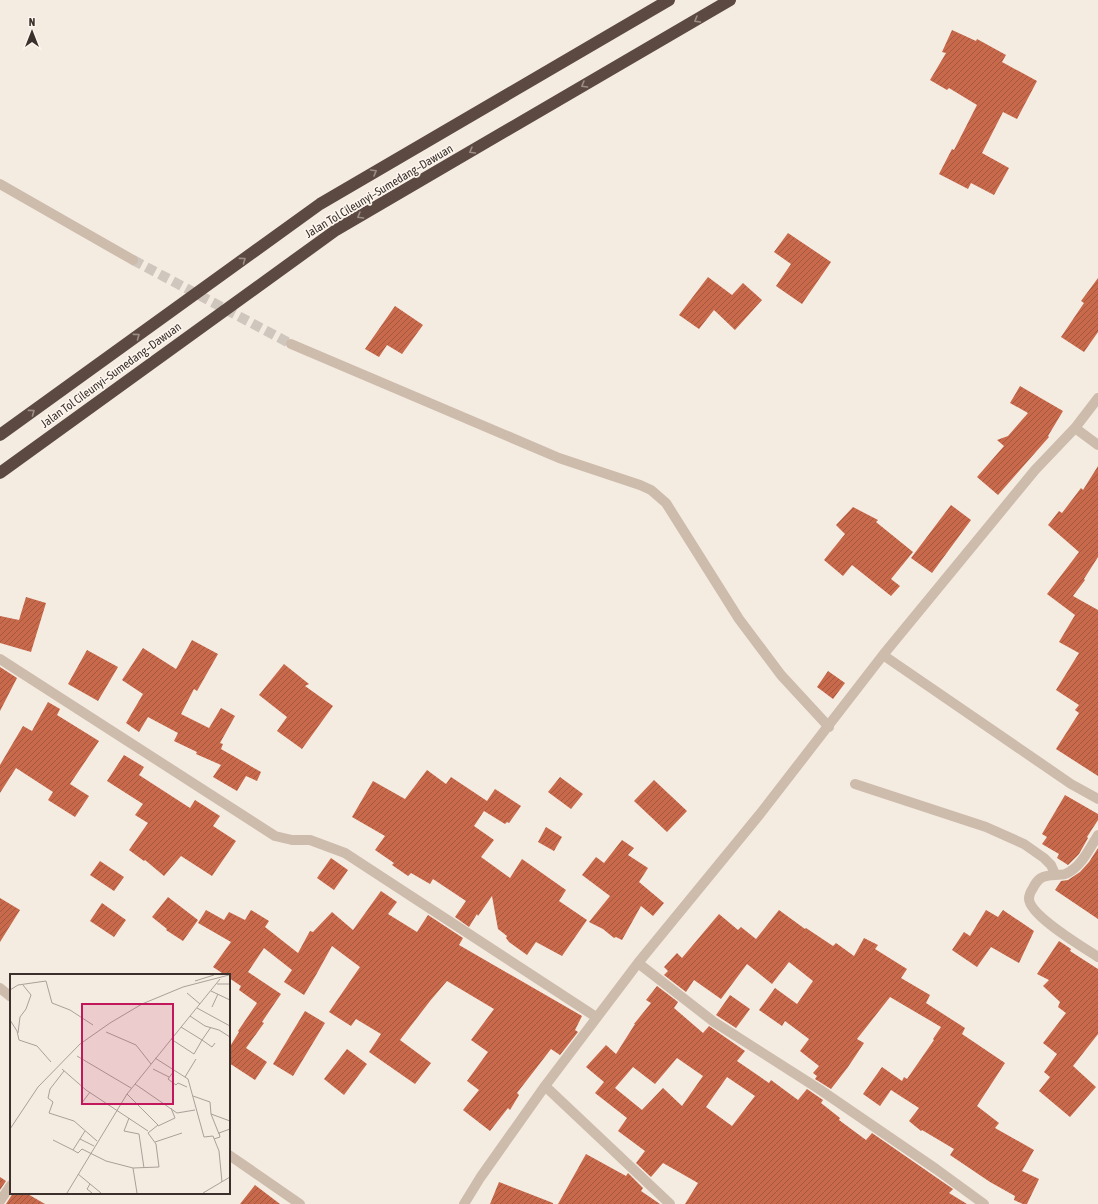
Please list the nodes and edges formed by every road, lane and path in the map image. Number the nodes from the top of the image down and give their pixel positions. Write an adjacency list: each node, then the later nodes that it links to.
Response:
1 (669, 0): 8 (highway, Jalan Tol Cileunyi–Sumedang–Dawuan, one-way to 1)
2 (730, 0): 10 (highway, Jalan Tol Cileunyi–Sumedang–Dawuan, one-way to 10)
3 (0, 184): 4 (street)
4 (133, 260)
5 (291, 344): 13 (street)
6 (1098, 398): 7 (street)
7 (1075, 428): 9 (street); 11 (street)
8 (0, 434)
9 (1098, 445)
10 (0, 473)
11 (883, 655): 13 (street); 15 (street)
12 (0, 659): 22 (street)
13 (828, 727): 19 (street)
14 (855, 784): 17 (street)
15 (1098, 799)
16 (1098, 835): 17 (street)
17 (1055, 874): 18 (street)
18 (1098, 957)
19 (638, 963): 22 (street); 30 (street)
20 (0, 988): 21 (street)
21 (10, 996)
22 (596, 1017): 23 (street)
23 (545, 1086): 28 (street); 29 (street)
24 (230, 1156): 27 (street)
25 (10, 1186): 26 (street)
26 (0, 1201)
27 (300, 1204)
28 (464, 1204)
29 (670, 1204)
30 (984, 1204)

